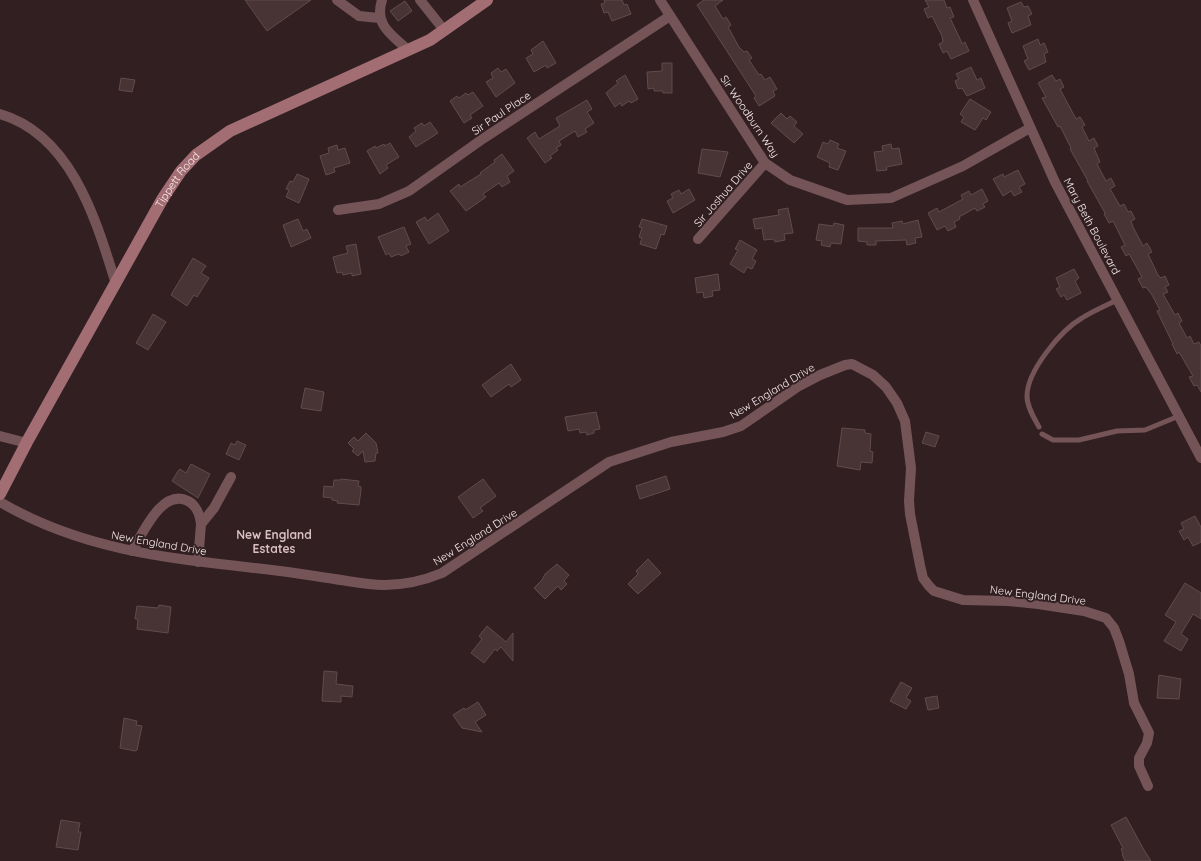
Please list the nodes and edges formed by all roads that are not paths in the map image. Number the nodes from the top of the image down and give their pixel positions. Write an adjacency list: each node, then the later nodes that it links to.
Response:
1 (337, 0): 8 (street)
2 (382, 0): 8 (street)
3 (420, 0): 9 (street)
4 (487, 0): 9 (street, Tippett Road)
5 (660, 0): 7 (street, Sir Woodburn Way)
6 (972, 0): 12 (street, Mary Beth Boulevard)
7 (670, 16): 13 (street, Sir Woodburn Way); 14 (street, Sir Paul Place)
8 (379, 18): 10 (street)
9 (444, 30): 10 (street, Tippett Road)
10 (408, 50): 16 (street, Tippett Road)
11 (0, 114): 16 (street)
12 (1030, 128): 13 (street, Sir Woodburn Way); 17 (street, Mary Beth Boulevard)
13 (765, 164): 15 (street, Sir Joshua Drive)
14 (338, 210)
15 (698, 240)
16 (116, 284): 22 (street, Tippett Road)
17 (1117, 300): 18 (street, Mary Beth Boulevard); 19 (lane)
18 (1179, 416): 20 (lane); 23 (street, Mary Beth Boulevard)
19 (1039, 427)
20 (1042, 434)
21 (0, 436): 22 (street)
22 (27, 443): 25 (street, Tippett Road)
23 (1201, 458)
24 (231, 477): 27 (street)
25 (0, 494)
26 (0, 502): 28 (street, New England Drive)
27 (201, 524): 28 (street); 29 (street)
28 (132, 551): 29 (street, New England Drive)
29 (198, 562): 30 (street, New England Drive)
30 (1148, 786)

